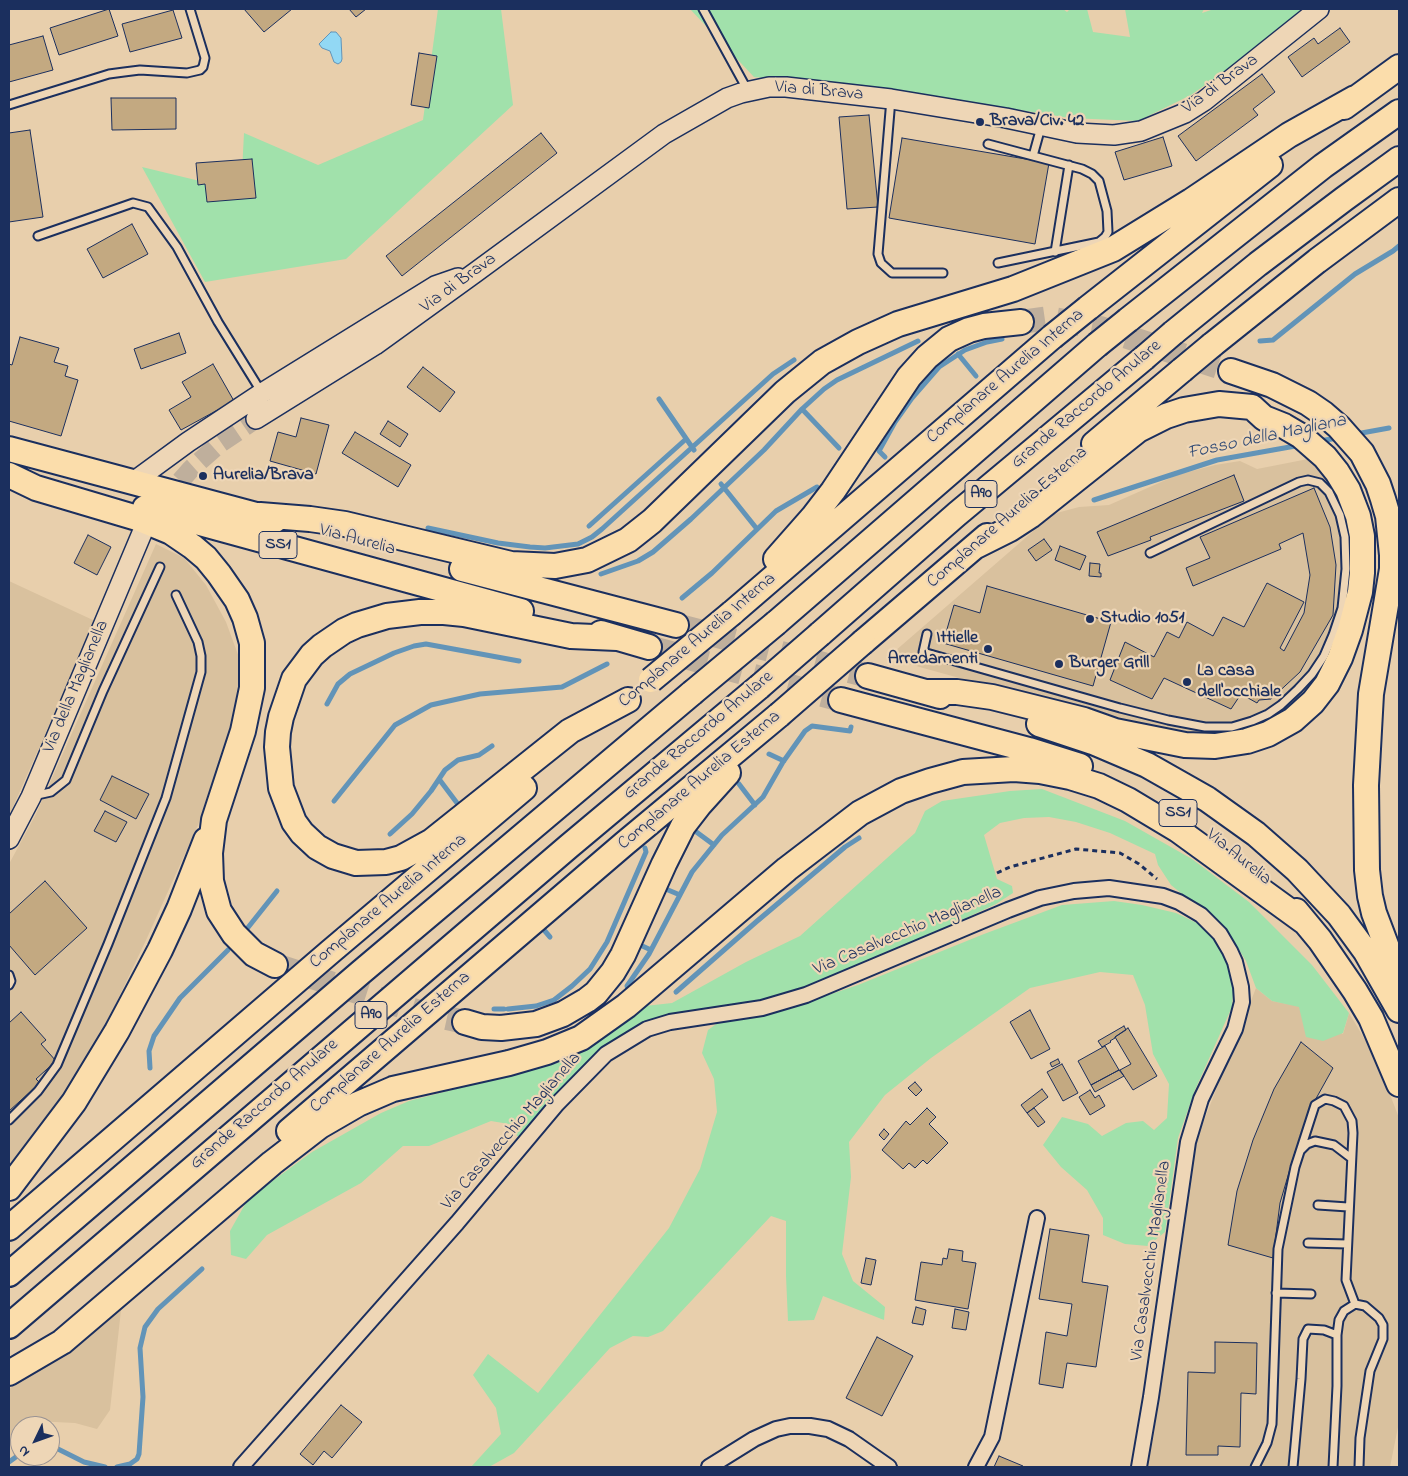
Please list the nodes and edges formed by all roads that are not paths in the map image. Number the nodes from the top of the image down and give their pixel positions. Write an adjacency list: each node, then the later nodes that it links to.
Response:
1 (190, 9): 8 (lane)
2 (703, 9): 5 (lane)
3 (1319, 9): 10 (street, Via di Brava)
4 (1399, 67): 6 (highway, Complanare Aurelia Interna)
5 (749, 92): 7 (street, Via di Brava); 19 (street, Via di Brava)
6 (1356, 98): 29 (highway); 36 (highway, Complanare Aurelia Interna, bridge)
7 (891, 99): 10 (street, Via di Brava); 20 (lane)
8 (9, 105)
9 (1399, 112): 68 (highway, A90, bridge)
10 (1041, 126): 12 (lane)
11 (988, 144): 12 (lane)
12 (1032, 156): 14 (lane)
13 (1399, 159): 72 (highway, Grande Raccordo Anulare / A90, bridge)
14 (1069, 165): 17 (lane); 17 (lane)
15 (1399, 200): 32 (highway, Complanare Aurelia Esterna, bridge)
16 (38, 236): 23 (lane)
17 (1055, 252): 18 (lane)
18 (998, 263)
19 (476, 272): 23 (street); 24 (street, Via di Brava)
20 (943, 273)
21 (1021, 322): 36 (highway)
22 (1231, 372): 35 (highway)
23 (262, 394): 28 (street)
24 (256, 419)
25 (9, 449): 28 (highway, Via Aurelia / SS1)
26 (9, 471): 40 (highway, Via Aurelia / SS1)
27 (9, 475): 48 (highway)
28 (132, 483): 29 (highway, Via Aurelia / SS1)
29 (260, 515): 38 (highway, Via Aurelia / SS1)
30 (142, 533): 47 (street, Via della Maglianella)
31 (1399, 537): 35 (highway)
32 (976, 546): 43 (highway); 46 (highway, Complanare Aurelia Esterna, bridge)
33 (1150, 553): 39 (lane)
34 (160, 567): 47 (lane)
35 (1392, 569): 53 (highway)
36 (754, 594): 44 (highway, Complanare Aurelia Interna, bridge)
37 (176, 595): 58 (lane)
38 (676, 625)
39 (927, 634)
40 (617, 638): 41 (highway, Via Aurelia / SS1); 44 (highway)
41 (650, 647)
42 (868, 676): 43 (highway, Via Aurelia / SS1)
43 (926, 692): 55 (highway, Via Aurelia / SS1)
44 (628, 700): 65 (highway, Complanare Aurelia Interna)
45 (841, 700): 50 (highway, Via Aurelia / SS1)
46 (771, 722): 56 (highway); 74 (highway, Complanare Aurelia Esterna)
47 (31, 797): 49 (street, Via della Maglianella)
48 (214, 820): 51 (highway); 61 (highway)
49 (9, 839)
50 (1306, 923): 57 (highway, Via Aurelia / SS1); 74 (highway)
51 (275, 965)
52 (9, 975): 54 (lane)
53 (1399, 979)
54 (9, 985)
55 (1399, 1010)
56 (465, 1022)
57 (1399, 1084)
58 (9, 1120)
59 (1301, 1150): 60 (lane); 60 (lane); 69 (lane)
60 (1351, 1158): 63 (lane)
61 (9, 1188)
62 (1318, 1205): 63 (lane)
63 (1348, 1207): 67 (lane)
64 (1037, 1218): 78 (street)
65 (9, 1228)
66 (1308, 1243): 67 (lane)
67 (1347, 1244): 71 (lane)
68 (9, 1274)
69 (1276, 1293): 70 (lane); 80 (lane)
70 (1311, 1294)
71 (1355, 1304): 73 (lane); 83 (lane)
72 (9, 1326)
73 (1337, 1335): 81 (lane); 82 (lane)
74 (9, 1372)
75 (241, 1467): 79 (street, Via Casalvecchio Maglianella)
76 (709, 1467): 77 (street)
77 (889, 1467)
78 (976, 1467)
79 (1140, 1467)
80 (1255, 1467)
81 (1293, 1467)
82 (1333, 1467)
83 (1359, 1467)

